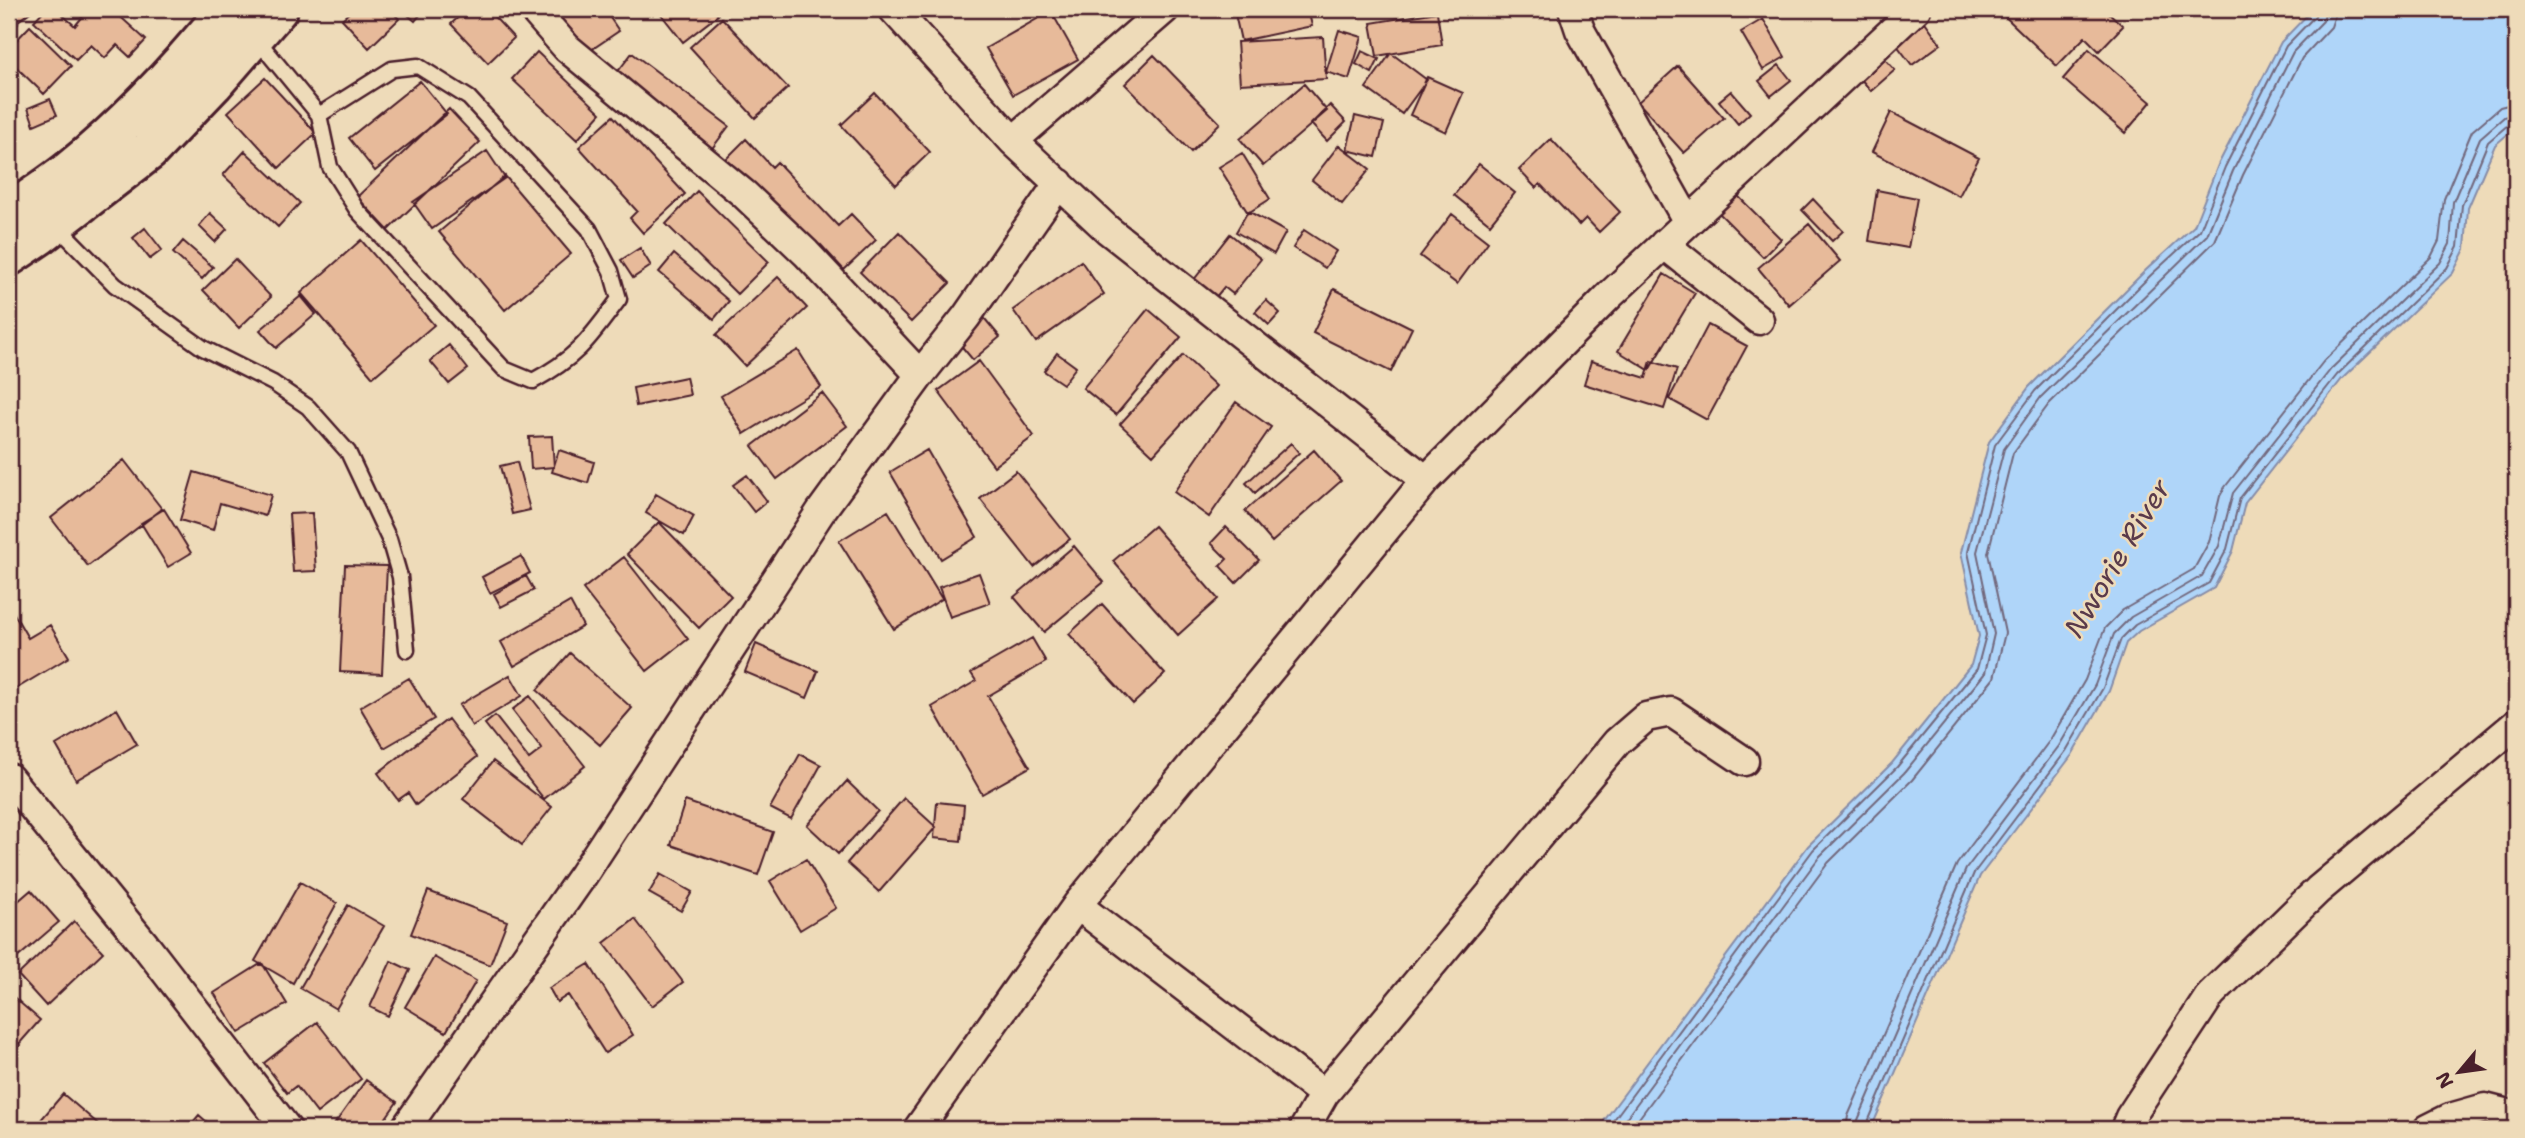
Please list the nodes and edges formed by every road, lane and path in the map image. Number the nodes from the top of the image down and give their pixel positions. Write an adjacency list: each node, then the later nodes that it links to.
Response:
1 (228, 9): 11 (main road)
2 (533, 9): 17 (street)
3 (893, 9): 9 (street)
4 (1165, 9): 9 (street)
5 (1573, 9): 12 (street)
6 (1902, 14): 12 (street)
7 (266, 22): 8 (lane); 13 (main road)
8 (319, 115): 8 (lane)
9 (1013, 141): 10 (street)
10 (1059, 183): 17 (street); 18 (street)
11 (9, 214)
12 (1688, 222): 14 (street)
13 (55, 223): 15 (main road); 19 (lane)
14 (1664, 244): 16 (street); 18 (street)
15 (9, 256)
16 (1759, 320)
17 (920, 375): 27 (street)
18 (1426, 480): 23 (street)
19 (407, 650)
20 (2512, 736): 30 (street)
21 (1744, 761): 24 (street)
22 (9, 778): 26 (street)
23 (1077, 905): 24 (street); 28 (street)
24 (1324, 1094): 29 (street)
25 (2516, 1116): 31 (street)
26 (287, 1129)
27 (405, 1129)
28 (918, 1129)
29 (1304, 1129)
30 (2125, 1129)
31 (2428, 1129)

